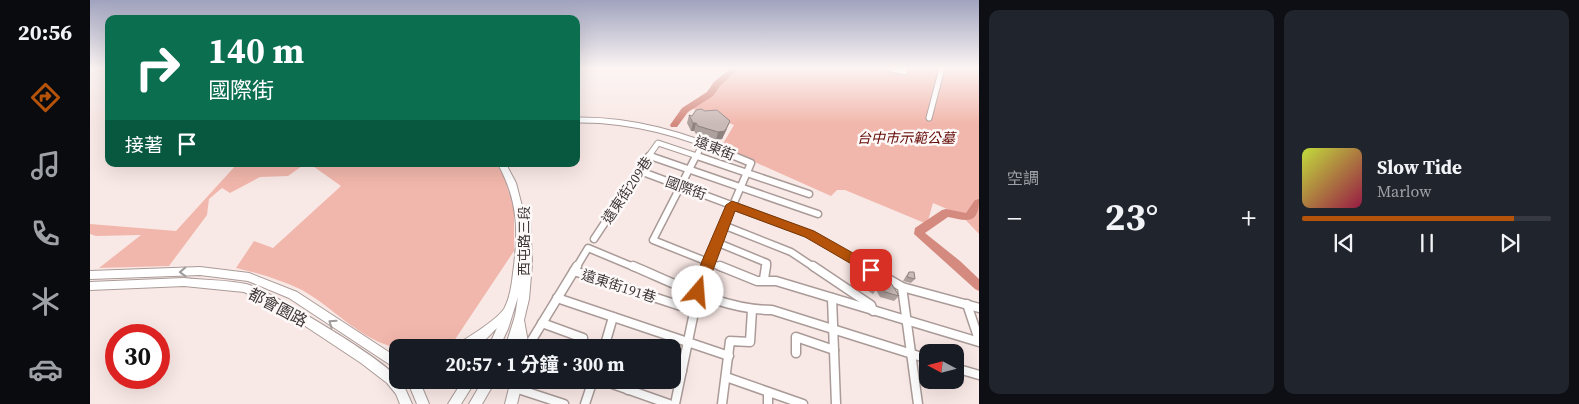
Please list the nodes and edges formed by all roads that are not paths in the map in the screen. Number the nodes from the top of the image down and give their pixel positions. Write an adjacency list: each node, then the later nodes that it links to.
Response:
1 (937, 87): 2 (street)
2 (929, 118)
3 (580, 120): 4 (street, 遠東街)
4 (703, 143): 6 (street); 11 (street, 遠東街)
5 (650, 156): 6 (street, 遠東街209巷); 9 (street); 10 (street, 遠東街209巷)
6 (697, 156): 9 (street); 11 (street, 遠東街209巷)
7 (504, 167): 33 (street, 西屯路三段)
8 (510, 167): 36 (street, 西屯路三段)
9 (690, 170): 12 (street); 13 (street)
10 (640, 171): 12 (street, 國際街); 18 (street, 遠東街209巷)
11 (746, 172): 13 (street, 遠東街); 14 (street)
12 (682, 186): 15 (street, 國際街); 20 (street)
13 (740, 188): 15 (street, 遠東街); 16 (street)
14 (810, 194)
15 (732, 205): 17 (street, 遠東街); 25 (street, 國際街)
16 (818, 214)
17 (723, 225): 19 (street, 遠東街); 34 (street)
18 (594, 239)
19 (716, 242): 20 (street, 遠東街); 23 (street)
20 (708, 261): 23 (street); 26 (street, 遠東街)
21 (574, 271): 26 (street); 27 (street); 31 (street, 遠東街191巷)
22 (90, 275): 49 (street, 都會園路, one-way to 22)
23 (760, 280): 28 (street)
24 (90, 286): 69 (street, 都會園路)
25 (902, 287): 29 (street, 國際街); 37 (street)
26 (698, 292): 31 (street, 遠東街); 32 (street)
27 (557, 298): 35 (street); 38 (street)
28 (832, 298): 34 (street); 39 (street)
29 (967, 304): 30 (street, 國際街); 47 (street)
30 (979, 308)
31 (693, 310): 48 (street, 遠東街)
32 (752, 310): 39 (street); 54 (street)
33 (509, 311): 36 (street); 41 (street); 42 (street, 西屯路三段)
34 (874, 311): 37 (street)
35 (613, 317): 46 (street); 48 (street)
36 (520, 321): 43 (street); 44 (street)
37 (906, 321): 47 (street); 53 (street)
38 (542, 323): 40 (street); 45 (street)
39 (834, 330): 50 (street); 53 (street)
40 (583, 338)
41 (477, 339)
42 (497, 339)
43 (513, 339)
44 (522, 339)
45 (532, 339)
46 (609, 339)
47 (979, 341)
48 (687, 342): 54 (street); 57 (street, 遠東街)
49 (374, 348): 51 (street); 56 (street, 都會園路)
50 (834, 350): 52 (street); 81 (street)
51 (389, 353)
52 (796, 353)
53 (911, 354): 55 (street); 82 (street)
54 (729, 356): 60 (street)
55 (919, 356)
56 (389, 359)
57 (682, 371): 77 (street, 遠東街)
58 (964, 371): 59 (street)
59 (979, 375)
60 (726, 378): 68 (street); 78 (street)
61 (417, 389): 70 (street)
62 (464, 389): 71 (street)
63 (485, 389): 72 (street)
64 (515, 389): 73 (street)
65 (530, 389): 74 (street)
66 (590, 389): 75 (street)
67 (628, 390): 76 (street)
68 (768, 392): 79 (street); 80 (street)
69 (406, 404)
70 (423, 404)
71 (454, 404)
72 (475, 404)
73 (511, 404)
74 (564, 404)
75 (585, 404)
76 (669, 404)
77 (676, 404)
78 (722, 404)
79 (768, 404)
80 (803, 404)
81 (836, 404)
82 (918, 404)

